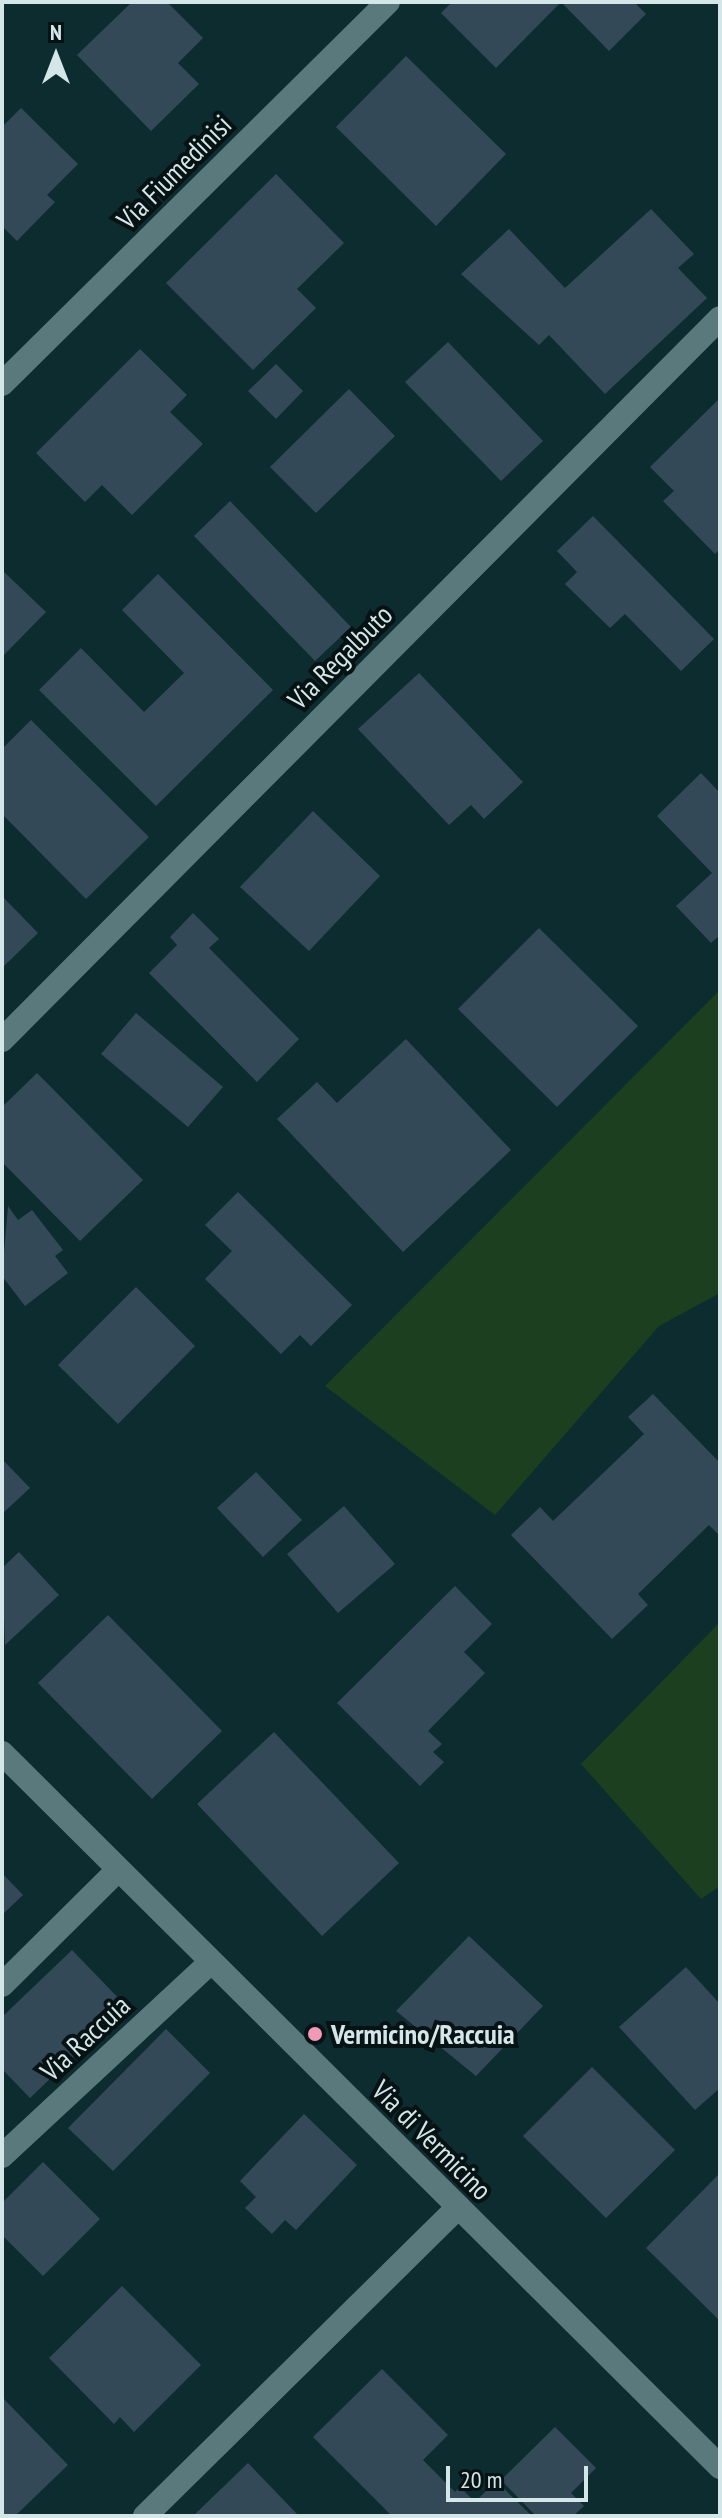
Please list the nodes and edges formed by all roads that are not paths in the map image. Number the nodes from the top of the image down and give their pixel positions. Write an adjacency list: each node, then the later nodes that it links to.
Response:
1 (388, 2): 3 (street, Via Fiumedinisi)
2 (720, 318): 4 (street, Via Regalbuto)
3 (2, 384)
4 (2, 1040)
5 (2, 1753): 6 (street, Via di Vermicino)
6 (118, 1870): 7 (street, Via di Vermicino); 8 (street)
7 (210, 1963): 9 (street, Via Raccuia); 10 (street, Via di Vermicino)
8 (2, 1985)
9 (2, 2156)
10 (458, 2207): 11 (street, Via di Vermicino); 12 (street)
11 (719, 2465)
12 (145, 2516)

